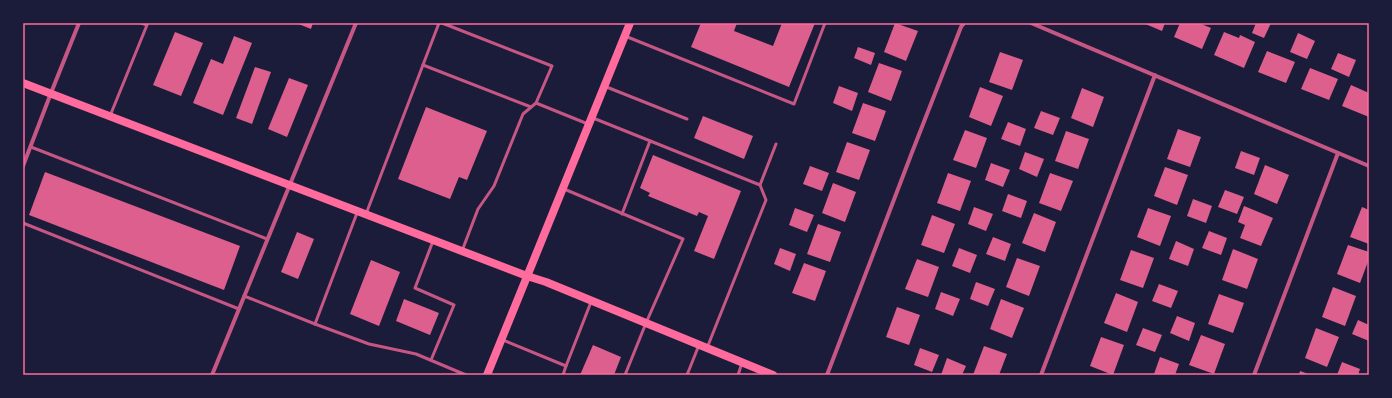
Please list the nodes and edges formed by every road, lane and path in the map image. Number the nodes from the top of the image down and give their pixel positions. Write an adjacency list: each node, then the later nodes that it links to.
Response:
1 (80, 23): 17 (street)
2 (141, 23): 20 (lane)
3 (356, 23): 29 (street)
4 (439, 23): 13 (lane)
5 (442, 23): 18 (lane)
6 (630, 23): 12 (main road)
7 (825, 23): 12 (lane)
8 (964, 23): 58 (street)
9 (1032, 23): 11 (street)
10 (1045, 23): 11 (street)
11 (1043, 28): 14 (street)
12 (625, 36): 16 (main road)
13 (423, 65): 19 (lane); 32 (lane)
14 (1155, 75): 26 (street); 59 (street)
15 (23, 82): 17 (main road)
16 (604, 86): 21 (lane); 22 (main road)
17 (51, 93): 20 (main road); 25 (street)
18 (536, 103): 19 (lane); 22 (lane)
19 (530, 108): 37 (lane)
20 (110, 116): 29 (main road)
21 (687, 119)
22 (590, 121): 23 (lane); 31 (main road)
23 (650, 141): 30 (lane); 33 (lane)
24 (776, 144): 30 (lane)
25 (30, 147): 27 (street); 35 (lane)
26 (1338, 153): 28 (street); 60 (street)
27 (23, 166)
28 (1369, 166)
29 (289, 185): 32 (main road); 35 (street)
30 (760, 185): 46 (lane)
31 (563, 188): 33 (lane); 38 (main road)
32 (362, 213): 36 (main road); 43 (lane)
33 (622, 214): 42 (lane)
34 (23, 223): 41 (lane)
35 (267, 239): 39 (street)
36 (434, 240): 37 (main road); 47 (lane)
37 (462, 251): 38 (main road)
38 (527, 276): 40 (main road); 44 (main road)
39 (244, 296): 41 (street); 43 (lane)
40 (591, 300): 42 (main road); 49 (lane)
41 (239, 309): 50 (street)
42 (646, 323): 45 (main road); 54 (lane)
43 (315, 324): 47 (lane)
44 (501, 340): 49 (lane); 52 (main road)
45 (699, 345): 46 (main road); 55 (lane)
46 (707, 348): 48 (main road)
47 (431, 360): 51 (lane)
48 (742, 363): 56 (lane); 57 (main road)
49 (566, 366): 53 (lane)
50 (212, 375)
51 (466, 375)
52 (487, 375)
53 (563, 375)
54 (625, 375)
55 (687, 375)
56 (738, 375)
57 (773, 375)
58 (827, 375)
59 (1041, 375)
60 (1254, 375)

